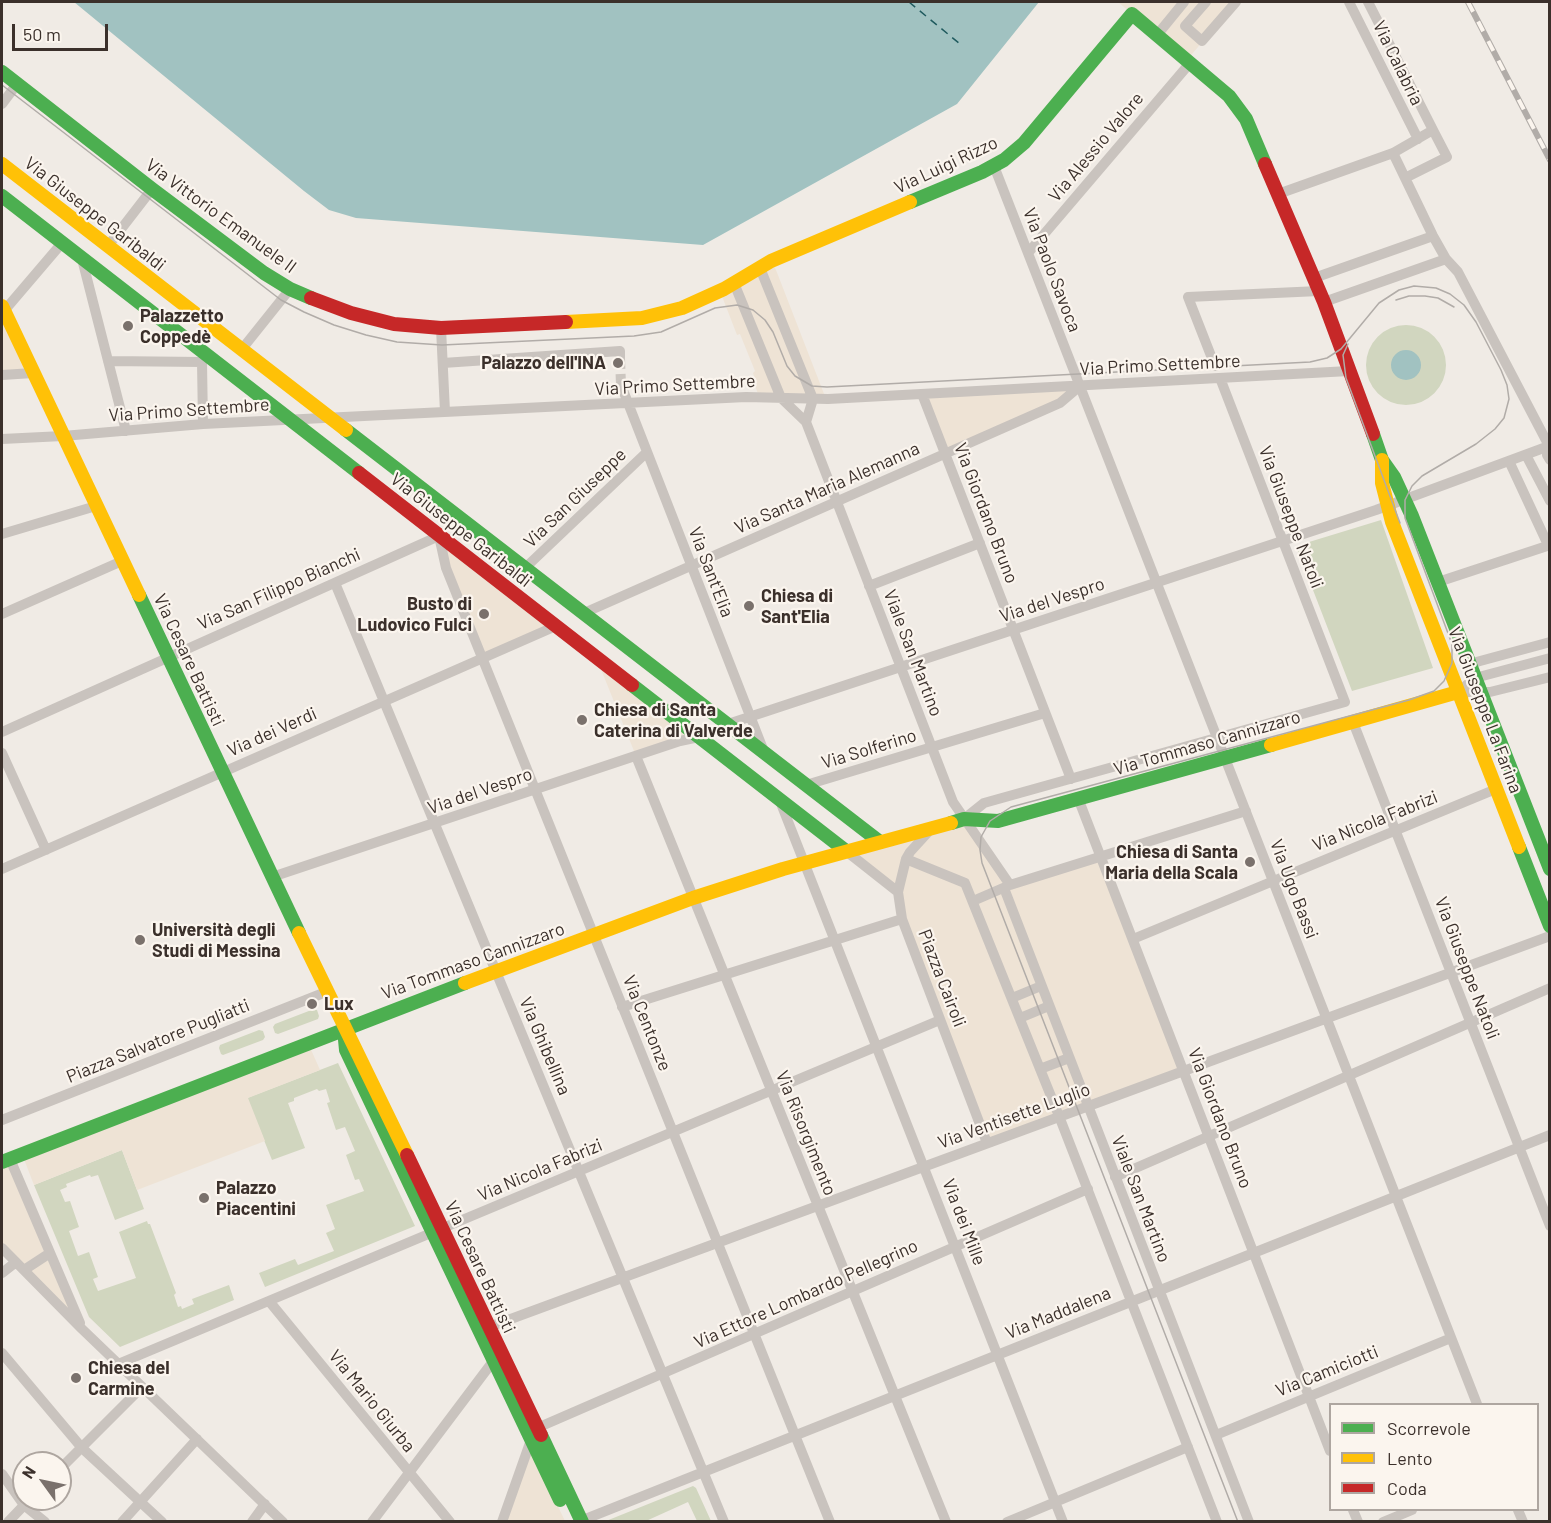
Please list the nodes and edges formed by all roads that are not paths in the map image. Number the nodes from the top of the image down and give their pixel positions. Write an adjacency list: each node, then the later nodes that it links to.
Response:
1 (1184, 2): 6 (street)
2 (1206, 2): 3 (street)
3 (1236, 2)
4 (1349, 2): 12 (street, Via Calabria)
5 (1368, 2): 11 (street, Via Calabria)
6 (1156, 35): 7 (main road); 15 (main road, Via Luigi Rizzo)
7 (1190, 63): 18 (main road); 23 (street, Via Alessio Valore)
8 (2, 72): 9 (main road, Via Vittorio Emanuele II)
9 (17, 84): 10 (street); 17 (main road, Via Vittorio Emanuele II)
10 (2, 104)
11 (1433, 130): 12 (street); 16 (street, Via Calabria)
12 (1418, 139): 13 (street)
13 (1393, 153): 16 (street); 18 (street)
14 (2, 164): 22 (main road, Via Giuseppe Garibaldi)
15 (994, 166): 23 (street, Via Paolo Savoca); 26 (main road, Via Luigi Rizzo)
16 (1405, 178): 20 (street)
17 (152, 189): 22 (street); 29 (main road, Via Vittorio Emanuele II)
18 (1278, 194): 27 (main road)
19 (2, 196): 21 (main road, Via Giuseppe Garibaldi)
20 (1433, 236): 25 (street); 27 (street)
21 (62, 243): 24 (main road, Via Giuseppe Garibaldi); 31 (street)
22 (108, 246): 33 (main road, Via Giuseppe Garibaldi)
23 (1028, 253): 44 (street, Via Paolo Savoca)
24 (82, 259): 34 (main road, Via Giuseppe Garibaldi); 36 (street)
25 (1446, 259): 30 (street); 57 (street)
26 (760, 268): 28 (main road, Via Vittorio Emanuele II); 47 (street)
27 (1314, 278): 30 (main road)
28 (734, 283): 32 (main road, Via Vittorio Emanuele II); 46 (street)
29 (290, 289): 32 (main road, Via Vittorio Emanuele II); 33 (street)
30 (1322, 297): 38 (street); 39 (main road)
31 (3, 309): 40 (main road, Via Cesare Battisti)
32 (441, 328): 37 (street)
33 (242, 350): 50 (main road, Via Giuseppe Garibaldi)
34 (205, 359): 36 (street); 51 (main road, Via Giuseppe Garibaldi); 53 (street)
35 (620, 359): 37 (street)
36 (108, 361): 54 (street)
37 (443, 363): 49 (street)
38 (1215, 366)
39 (1350, 371): 42 (street, Via Primo Settembre); 61 (main road)
40 (33, 373): 41 (street); 55 (main road, Via Cesare Battisti)
41 (2, 375)
42 (1220, 378): 44 (street, Via Primo Settembre); 71 (street, Via Giuseppe Natoli)
43 (621, 385): 48 (street, Via Sant'Elia)
44 (1080, 386): 45 (street, Via Primo Settembre); 59 (street, Via Santa Maria Alemanna); 77 (street, Via Ugo Bassi)
45 (922, 394): 47 (street, Via Primo Settembre); 59 (street, Via Giordano Bruno)
46 (781, 398): 47 (street, Via Primo Settembre); 48 (street, Via Primo Settembre); 52 (street)
47 (813, 399): 52 (street)
48 (628, 404): 49 (street, Via Primo Settembre); 58 (street, Via Sant'Elia)
49 (445, 412): 50 (street, Via Primo Settembre)
50 (331, 418): 51 (street, Via Primo Settembre); 76 (main road, Via Giuseppe Garibaldi)
51 (291, 421): 53 (street, Via Primo Settembre); 70 (main road, Via Giuseppe Garibaldi)
52 (806, 422): 66 (street, Viale San Martino)
53 (203, 424): 54 (street, Via Primo Settembre)
54 (126, 431): 55 (street, Via Primo Settembre)
55 (63, 436): 56 (street, Via Primo Settembre); 67 (main road, Via Cesare Battisti)
56 (2, 439)
57 (1549, 446): 60 (street, Via del Vespro); 62 (street)
58 (647, 452): 75 (street, Via Sant'Elia); 76 (street, Via San Giuseppe)
59 (945, 454): 66 (street, Via Santa Maria Alemanna); 72 (street, Via Giordano Bruno)
60 (1526, 455): 63 (street, Via del Vespro); 65 (street)
61 (1382, 460): 64 (main road, Via Giuseppe La Farina); 68 (main road, Via Giuseppe La Farina)
62 (1550, 460)
63 (1509, 461): 64 (street, Via del Vespro); 73 (street)
64 (1405, 500): 68 (street, Via del Vespro); 78 (main road, Via Giuseppe La Farina)
65 (1550, 501)
66 (837, 502): 75 (street, Via Santa Maria Alemanna); 80 (street, Viale San Martino)
67 (96, 506): 69 (street); 74 (main road, Via Cesare Battisti)
68 (1386, 506): 71 (street, Via del Vespro); 93 (main road, Via Giuseppe La Farina)
69 (2, 534)
70 (439, 536): 79 (street, Via San Filippo Bianchi); 83 (main road, Via Giuseppe Garibaldi); 87 (street, Via Centonze)
71 (1283, 541): 77 (street, Via del Vespro); 96 (street, Via Giuseppe Natoli)
72 (980, 543): 80 (street); 84 (street, Via Giordano Bruno)
73 (1549, 545): 78 (street)
74 (122, 561): 82 (street); 86 (main road, Via Cesare Battisti)
75 (691, 566): 81 (street, Via Santa Maria Alemanna); 98 (street, Via Sant'Elia)
76 (525, 568): 81 (main road, Via Giuseppe Garibaldi)
77 (1157, 582): 84 (street, Via del Vespro); 103 (street, Via Ugo Bassi)
78 (1438, 582): 89 (main road, Via Giuseppe La Farina)
79 (335, 583): 86 (street, Via San Filippo Bianchi); 95 (street, Via Ghibellina)
80 (869, 586): 90 (street, Viale San Martino)
81 (584, 613): 100 (main road, Via Giuseppe Garibaldi)
82 (2, 614)
83 (556, 626): 87 (street, Via dei Verdi); 102 (main road, Via Giuseppe Garibaldi)
84 (1014, 630): 90 (street, Via del Vespro); 97 (street, Via Giordano Bruno)
85 (1550, 642): 89 (street)
86 (168, 657): 101 (street, Via San Filippo Bianchi); 109 (main road, Via Cesare Battisti)
87 (482, 658): 95 (street, Via dei Verdi); 113 (street, Via Centonze)
88 (1550, 658): 92 (street)
89 (1469, 664): 92 (main road, Via Giuseppe La Farina)
90 (901, 668): 98 (street, Via del Vespro); 104 (street, Viale San Martino)
91 (1550, 677): 94 (street)
92 (1474, 678): 93 (street); 94 (main road, Via Giuseppe La Farina)
93 (1458, 693): 94 (street); 99 (main road, Via Tommaso Cannizzaro); 112 (main road, Via Giuseppe La Farina)
94 (1481, 694): 124 (main road, Via Giuseppe La Farina)
95 (384, 701): 109 (street, Via dei Verdi); 118 (street, Via Ghibellina)
96 (1346, 702): 103 (street, Via Tommaso Cannizzaro)
97 (1045, 713): 104 (street, Via Solferino); 110 (street, Via Giordano Bruno)
98 (750, 718): 100 (street, Via del Vespro); 105 (street, Via Sant'Elia)
99 (1353, 722): 108 (main road, Via Tommaso Cannizzaro); 120 (street, Via Giuseppe Natoli)
100 (728, 724): 105 (main road, Via Giuseppe Garibaldi)
101 (2, 732)
102 (699, 737): 107 (street, Via del Vespro); 115 (main road, Via Giuseppe Garibaldi)
103 (1217, 737): 108 (street, Via Ugo Bassi); 110 (street, Via Tommaso Cannizzaro)
104 (932, 747): 111 (street, Via Solferino); 117 (street, Viale San Martino)
105 (764, 752): 111 (main road, Via Giuseppe Garibaldi)
106 (2, 753): 122 (street)
107 (636, 756): 113 (street, Via del Vespro); 134 (street, Via Risorgimento)
108 (1225, 757): 114 (main road, Via Tommaso Cannizzaro); 116 (street, Via Ugo Bassi)
109 (222, 772): 122 (street, Via dei Verdi); 130 (main road, Via Cesare Battisti)
110 (1071, 779): 117 (street, Via Tommaso Cannizzaro)
111 (806, 785): 121 (main road, Via Giuseppe Garibaldi)
112 (1496, 789): 120 (street, Via Nicola Fabrizi); 137 (main road, Via Giuseppe La Farina)
113 (535, 790): 118 (street, Via del Vespro); 138 (street, Via Centonze)
114 (1078, 798): 117 (main road, Via Tommaso Cannizzaro); 125 (street, Via Giordano Bruno)
115 (780, 800): 123 (main road, Via Giuseppe Garibaldi); 127 (street, Via dei Mille)
116 (1246, 811): 125 (street); 131 (street, Via Ugo Bassi)
117 (964, 819): 119 (main road, Via Tommaso Cannizzaro); 132 (street, Viale San Martino)
118 (435, 824): 130 (street, Via del Vespro); 142 (street, Via Ghibellina)
119 (931, 828): 121 (main road, Via Tommaso Cannizzaro); 126 (street, Piazza Cairoli)
120 (1396, 830): 131 (street, Via Nicola Fabrizi); 143 (street, Via Giuseppe Natoli)
121 (880, 842): 123 (main road, Via Tommaso Cannizzaro)
122 (46, 850): 128 (street, Via dei Verdi)
123 (846, 851): 127 (main road, Via Tommaso Cannizzaro); 133 (street, Via Giuseppe Garibaldi)
124 (1547, 854): 129 (main road, Via Giuseppe La Farina)
125 (1101, 857): 132 (street); 140 (street, Via Giordano Bruno)
126 (906, 859): 133 (street, Piazza Cairoli); 135 (street)
127 (806, 862): 134 (main road, Via Tommaso Cannizzaro); 141 (street, Via dei Mille)
128 (2, 869)
129 (1550, 869)
130 (272, 877): 147 (main road, Via Cesare Battisti)
131 (1273, 881): 140 (street, Via Nicola Fabrizi); 152 (street, Via Ugo Bassi)
132 (1007, 887): 135 (street); 145 (street, Viale San Martino)
133 (898, 892): 136 (street, Piazza Cairoli)
134 (693, 898): 138 (main road, Via Tommaso Cannizzaro); 144 (street, Via Risorgimento)
135 (973, 901): 148 (street)
136 (902, 919): 141 (street); 153 (street, Piazza Cairoli)
137 (1550, 926)
138 (594, 935): 142 (main road, Via Tommaso Cannizzaro); 150 (street, Via Centonze)
139 (1550, 936): 143 (street, Via Ventisette Luglio)
140 (1133, 939): 159 (street, Via Giordano Bruno)
141 (836, 940): 144 (street); 156 (street, Via dei Mille)
142 (496, 972): 155 (main road, Via Tommaso Cannizzaro); 172 (street, Via Ghibellina)
143 (1451, 972): 152 (street, Via Ventisette Luglio); 154 (street, Via Giuseppe Natoli)
144 (724, 975): 150 (street); 161 (street, Via Risorgimento)
145 (1041, 986): 148 (street); 149 (street, Viale San Martino)
146 (1550, 988): 154 (street)
147 (326, 992): 155 (main road, Via Cesare Battisti); 164 (street, Piazza Salvatore Pugliatti)
148 (1012, 998): 151 (street)
149 (1049, 1006): 151 (street); 157 (street, Viale San Martino)
150 (622, 1007): 165 (street, Via Centonze)
151 (1020, 1018): 158 (street)
152 (1326, 1018): 159 (street, Via Ventisette Luglio); 160 (street, Via Ugo Bassi)
153 (940, 1020): 156 (street, Via Nicola Fabrizi); 168 (street, Piazza Cairoli)
154 (1470, 1022): 160 (street); 169 (street, Via Giuseppe Natoli)
155 (344, 1029): 170 (main road, Via Tommaso Cannizzaro); 178 (main road, Via Cesare Battisti)
156 (878, 1046): 161 (street, Via Nicola Fabrizi); 171 (street, Via dei Mille)
157 (1069, 1058): 158 (street); 162 (street, Viale San Martino)
158 (1040, 1070): 163 (street)
159 (1184, 1071): 162 (street, Via Ventisette Luglio); 167 (street, Via Giordano Bruno)
160 (1349, 1075): 167 (street); 175 (street, Via Ugo Bassi)
161 (771, 1091): 165 (street, Via Nicola Fabrizi); 176 (street, Via Risorgimento)
162 (1088, 1106): 163 (street, Via Ventisette Luglio); 173 (street, Viale San Martino)
163 (1059, 1116): 168 (street, Via Ventisette Luglio); 174 (street)
164 (2, 1120)
165 (673, 1132): 172 (street, Via Nicola Fabrizi); 179 (street, Via Centonze)
166 (1550, 1135): 169 (street, Via Maddalena)
167 (1209, 1136): 173 (street); 183 (street, Via Giordano Bruno)
168 (987, 1143): 171 (street, Via Ventisette Luglio)
169 (1519, 1147): 175 (street, Via Maddalena); 177 (street, Via Giuseppe Natoli)
170 (6, 1160): 182 (street)
171 (924, 1166): 176 (street, Via Ventisette Luglio); 180 (street, Via dei Mille)
172 (579, 1171): 178 (street, Via Nicola Fabrizi); 186 (street, Via Ghibellina)
173 (1115, 1177): 187 (street, Viale San Martino)
174 (1088, 1189): 180 (street, Via Ettore Lombardo Pellegrino); 190 (street)
175 (1396, 1196): 183 (street, Via Maddalena); 194 (street, Via Ugo Bassi)
176 (818, 1205): 179 (street, Via Ventisette Luglio); 188 (street, Via Risorgimento)
177 (1550, 1226)
178 (437, 1231): 189 (street, Via Nicola Fabrizi); 191 (main road, Via Cesare Battisti); 197 (main road, Via Cesare Battisti)
179 (718, 1243): 186 (street, Via Ventisette Luglio); 193 (street, Via Centonze)
180 (956, 1246): 188 (street, Via Ettore Lombardo Pellegrino); 196 (street, Via dei Mille)
181 (2, 1248): 184 (street)
182 (50, 1253): 184 (street); 192 (street)
183 (1254, 1253): 187 (street, Via Maddalena); 202 (street, Via Giordano Bruno)
184 (20, 1266): 185 (street); 192 (street)
185 (2, 1273)
186 (623, 1277): 191 (street, Via Ventisette Luglio); 199 (street, Via Ghibellina)
187 (1159, 1290): 190 (street, Via Maddalena); 206 (street, Viale San Martino)
188 (853, 1291): 193 (street, Via Ettore Lombardo Pellegrino); 201 (street, Via Risorgimento)
189 (269, 1301): 198 (street, Via Nicola Fabrizi); 213 (street, Via Mario Giurba)
190 (1132, 1301): 196 (street, Via Maddalena); 208 (street)
191 (489, 1327): 197 (main road, Via Cesare Battisti)
192 (82, 1329): 198 (street)
193 (754, 1334): 199 (street, Via Ettore Lombardo Pellegrino); 205 (street, Via Centonze)
194 (1451, 1338): 202 (street, Via Camiciotti); 203 (street, Via Ugo Bassi)
195 (2, 1353): 209 (street)
196 (998, 1355): 201 (street, Via Maddalena); 217 (street, Via dei Mille)
197 (497, 1356): 204 (main road, Via Cesare Battisti); 213 (street)
198 (118, 1364): 200 (street)
199 (663, 1374): 204 (street, Via Ettore Lombardo Pellegrino); 212 (street, Via Ghibellina)
200 (142, 1387): 207 (street); 209 (street)
201 (895, 1395): 205 (street, Via Maddalena); 230 (street, Via Risorgimento)
202 (1310, 1396): 206 (street, Via Camiciotti); 210 (street, Via Giordano Bruno)
203 (1477, 1403)
204 (534, 1434): 226 (street); 227 (main road, Via Cesare Battisti)
205 (795, 1435): 212 (street, Via Maddalena); 229 (street, Via Centonze)
206 (1216, 1435): 234 (street, Viale San Martino)
207 (197, 1439): 216 (street); 218 (street)
208 (1188, 1447): 217 (street); 233 (street)
209 (82, 1448): 211 (street); 216 (street)
210 (1329, 1448)
211 (72, 1458)
212 (704, 1472): 227 (street, Via Maddalena); 228 (street, Via Ghibellina)
213 (409, 1473): 224 (street); 225 (street, Via Mario Giurba)
214 (2, 1474): 215 (street)
215 (12, 1485)
216 (140, 1502): 220 (street); 221 (street)
217 (1055, 1502): 231 (street); 232 (street, Via dei Mille)
218 (265, 1504): 222 (street); 223 (street)
219 (1407, 1511): 235 (street)
220 (122, 1521)
221 (162, 1521)
222 (252, 1521)
223 (283, 1521)
224 (372, 1521)
225 (450, 1521)
226 (502, 1521)
227 (578, 1521)
228 (724, 1521)
229 (830, 1521)
230 (946, 1521)
231 (1007, 1521)
232 (1063, 1521)
233 (1217, 1521)
234 (1249, 1521)
235 (1383, 1521)

